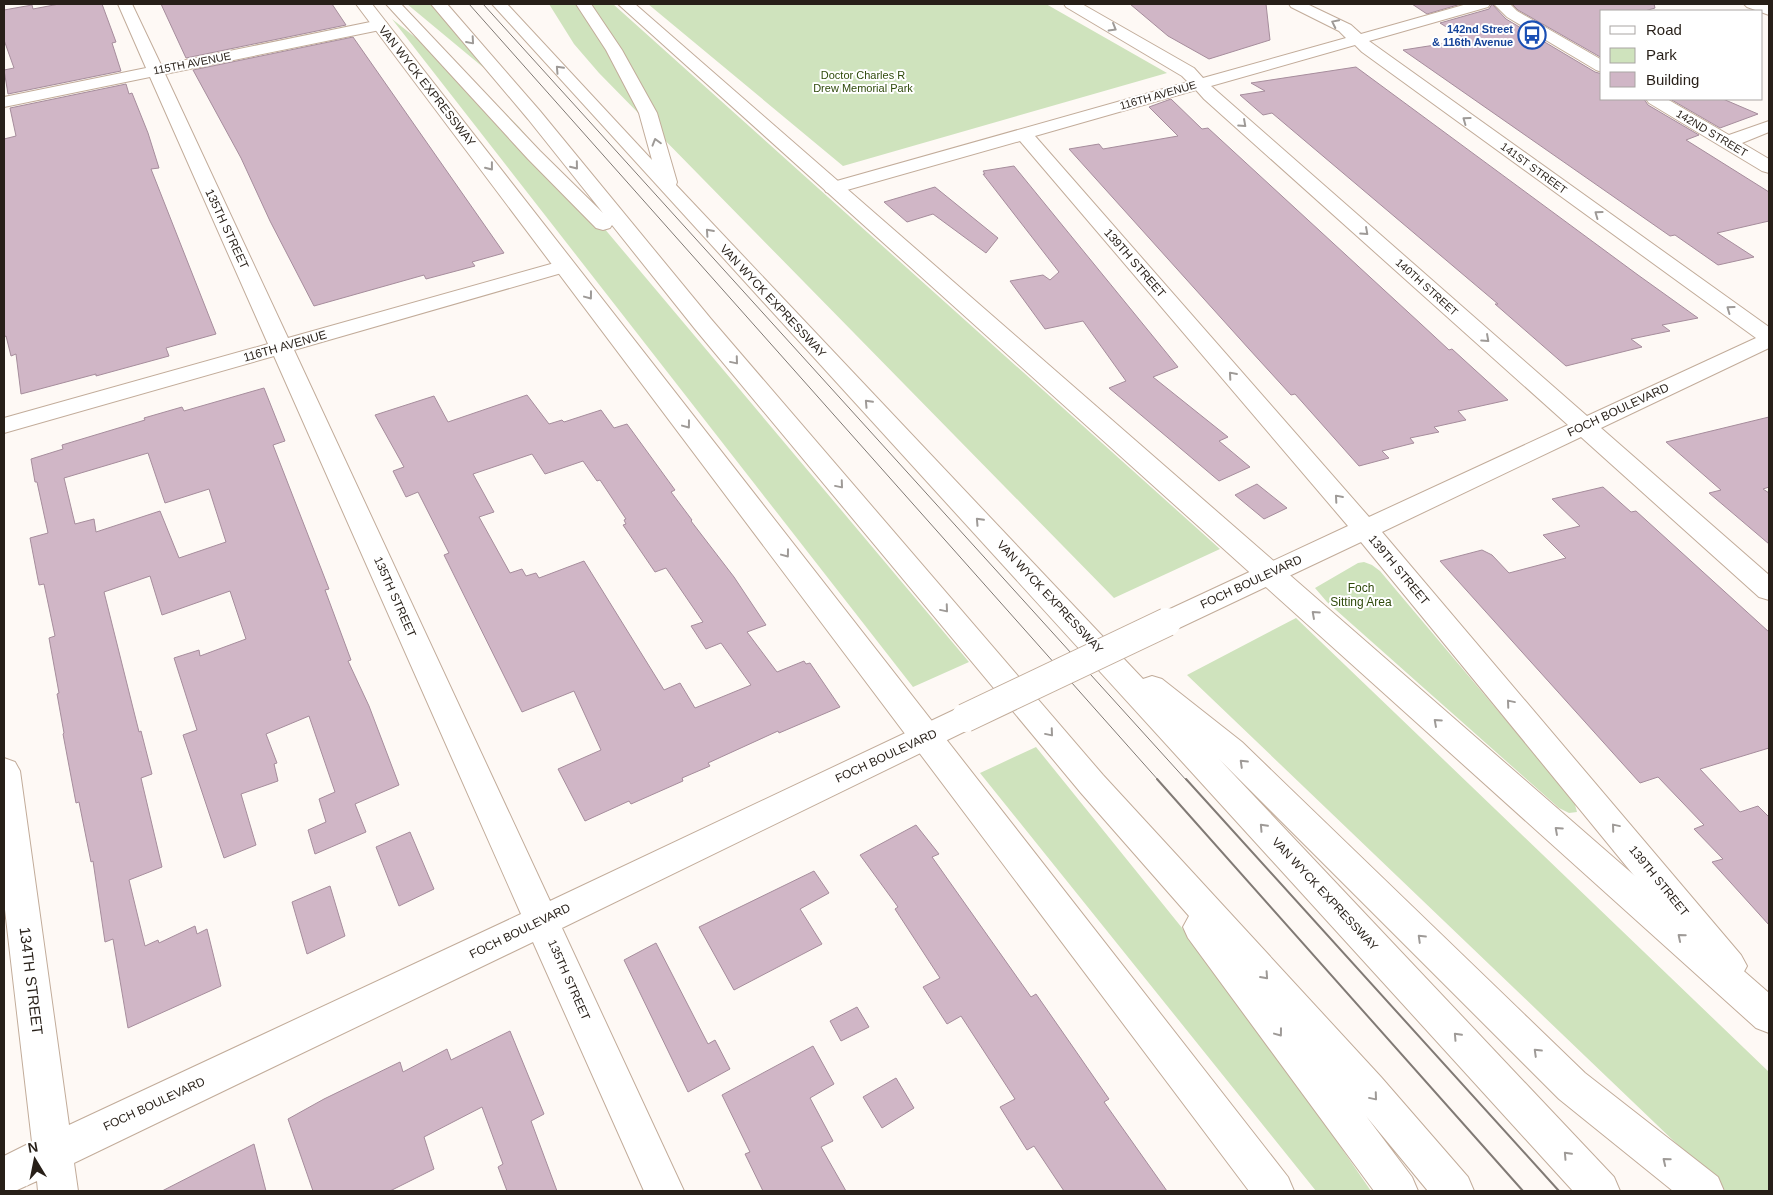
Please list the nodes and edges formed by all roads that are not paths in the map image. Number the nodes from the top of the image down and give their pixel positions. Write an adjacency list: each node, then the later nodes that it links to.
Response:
1 (125, 4): 15 (main road, 135TH STREET)
2 (439, 4): 26 (main road, one-way to 26)
3 (499, 4): 24 (main road, VAN WYCK EXPRESSWAY, one-way to 3)
4 (584, 4): 24 (main road, one-way to 4)
5 (626, 4): 23 (main road)
6 (1071, 4): 16 (main road, 140TH STREET, one-way to 16)
7 (1296, 4): 13 (main road, 141ST STREET, one-way to 7)
8 (1483, 4): 13 (main road, 116TH AVENUE)
9 (1502, 4): 14 (main road)
10 (1752, 4): 11 (main road)
11 (1769, 10)
12 (379, 11): 15 (main road, 115TH AVENUE); 25 (main road, VAN WYCK EXPRESSWAY, one-way to 25); 26 (main road)
13 (1356, 39): 16 (main road, 116TH AVENUE); 27 (main road, 141ST STREET, one-way to 13)
14 (1600, 66)
15 (154, 71): 18 (main road, 115TH AVENUE); 28 (main road, 135TH STREET)
16 (1199, 83): 20 (main road, 116TH AVENUE); 29 (main road, 140TH STREET, one-way to 29)
17 (1657, 100): 21 (main road, 142ND STREET)
18 (4, 102)
19 (1769, 126): 21 (main road)
20 (1023, 133): 23 (main road, 116TH AVENUE); 31 (main road, 139TH STREET, one-way to 20)
21 (1728, 142): 22 (main road, 142ND STREET)
22 (1769, 167)
23 (833, 188): 32 (main road)
24 (669, 189): 34 (main road, VAN WYCK EXPRESSWAY, one-way to 24)
25 (566, 266): 28 (main road, 116TH AVENUE); 35 (main road, VAN WYCK EXPRESSWAY, one-way to 35)
26 (703, 324): 37 (main road, one-way to 37)
27 (1769, 339): 29 (main road, FOCH BOULEVARD)
28 (281, 347): 30 (main road, 116TH AVENUE); 38 (main road, 135TH STREET)
29 (1584, 425): 31 (main road, FOCH BOULEVARD); 33 (main road, 140TH STREET)
30 (4, 426)
31 (1364, 528): 32 (main road, FOCH BOULEVARD); 39 (main road, 139TH STREET, one-way to 31)
32 (1269, 573): 35 (main road, FOCH BOULEVARD, bridge); 39 (main road, one-way to 32)
33 (1769, 590)
34 (1072, 621): 47 (main road, VAN WYCK EXPRESSWAY, one-way to 34); 48 (main road, one-way to 34)
35 (925, 738): 38 (main road, FOCH BOULEVARD); 44 (main road, VAN WYCK EXPRESSWAY)
36 (4, 771): 40 (main road, 134TH STREET)
37 (1092, 784): 45 (main road, one-way to 45); 46 (main road, one-way to 46)
38 (542, 921): 40 (main road, FOCH BOULEVARD); 43 (main road, 135TH STREET)
39 (1768, 1015)
40 (54, 1152): 41 (main road, FOCH BOULEVARD); 42 (main road, 134TH STREET)
41 (4, 1176)
42 (58, 1191)
43 (664, 1191)
44 (1274, 1191)
45 (1398, 1191)
46 (1454, 1191)
47 (1600, 1191)
48 (1704, 1191)

